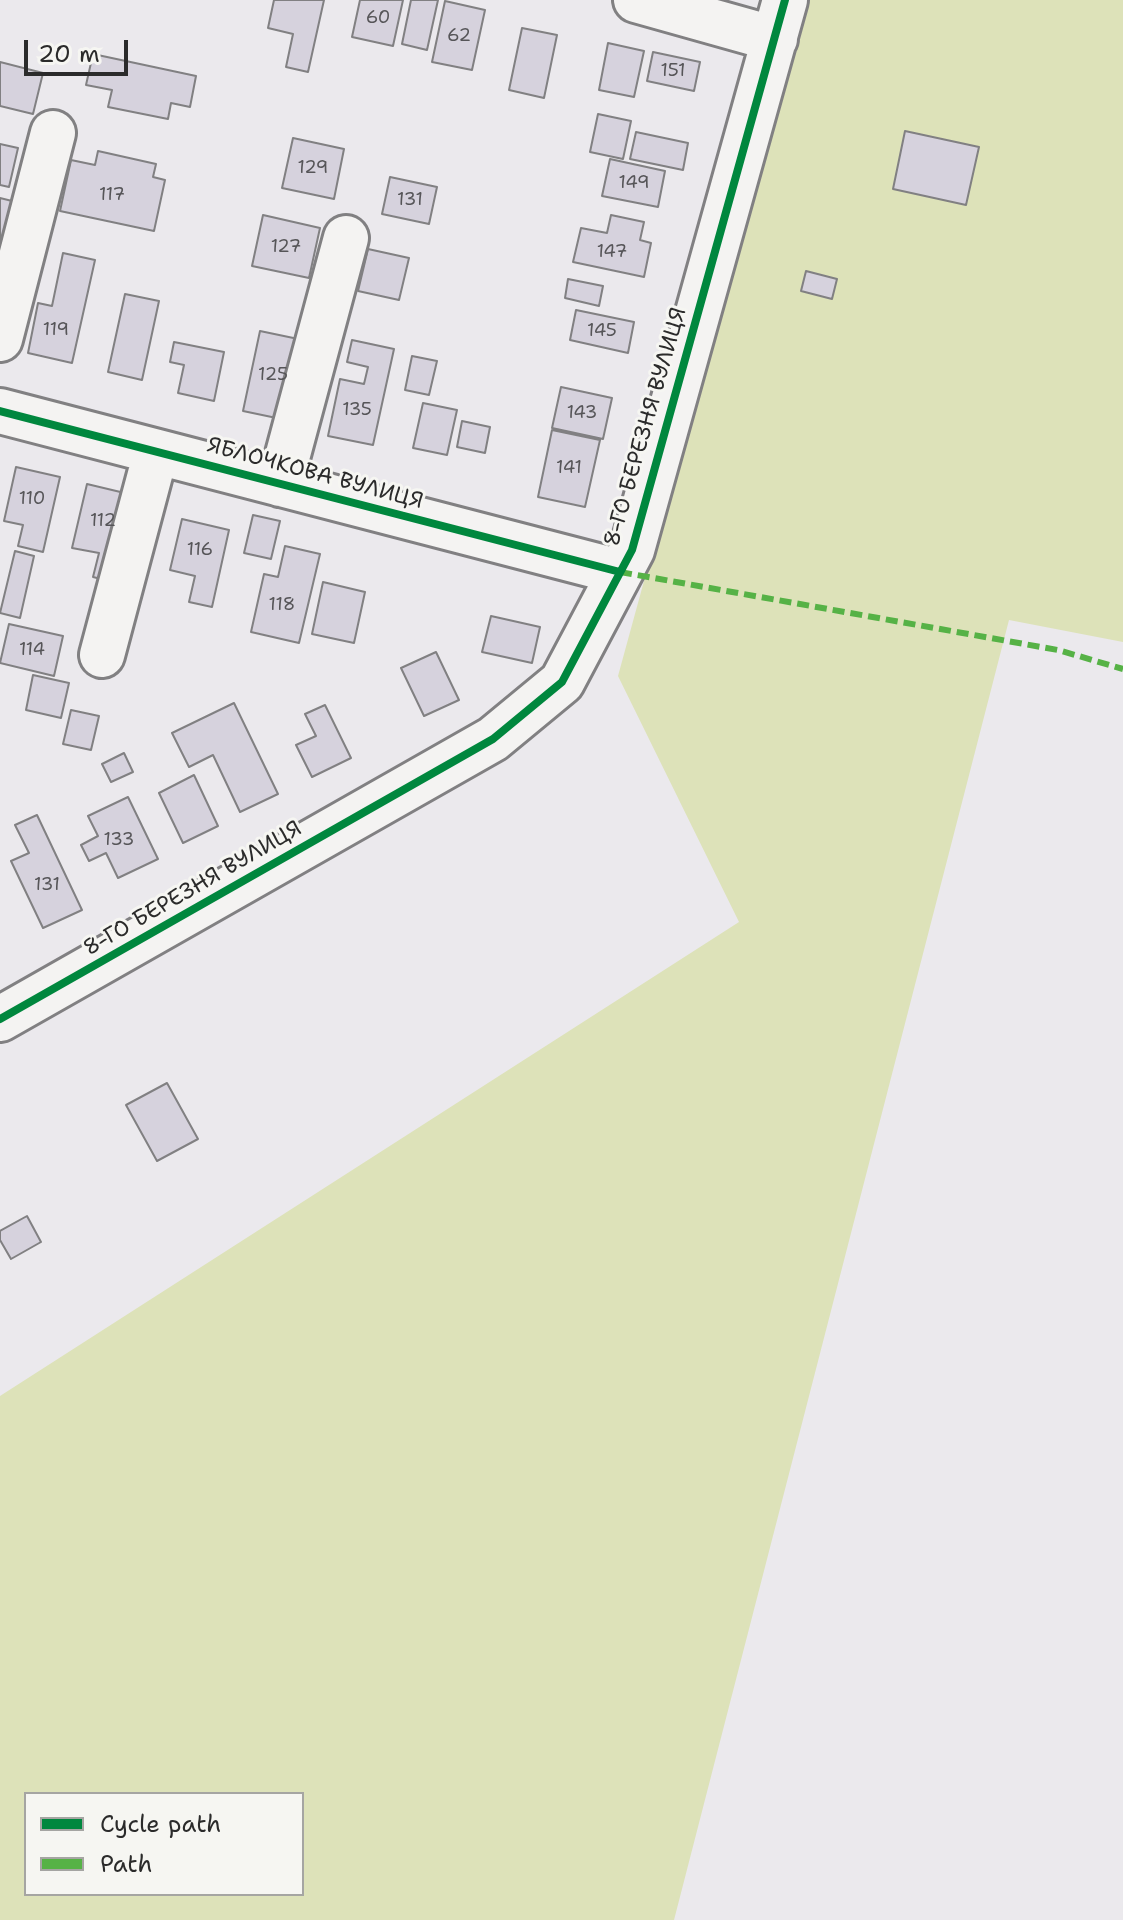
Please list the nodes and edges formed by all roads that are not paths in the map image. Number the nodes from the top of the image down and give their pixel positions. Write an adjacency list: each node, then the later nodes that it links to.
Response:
1 (636, 0): 2 (street)
2 (780, 20): 9 (street, 8-ГО БЕРЕЗНЯ ВУЛИЦЯ)
3 (53, 133): 5 (street)
4 (346, 238): 8 (street)
5 (0, 339)
6 (0, 411): 7 (street, ЯБЛОЧКОВА ВУЛИЦЯ)
7 (156, 452): 8 (street, ЯБЛОЧКОВА ВУЛИЦЯ); 10 (street)
8 (280, 484): 9 (street, ЯБЛОЧКОВА ВУЛИЦЯ)
9 (620, 572): 11 (street, 8-ГО БЕРЕЗНЯ ВУЛИЦЯ)
10 (102, 655)
11 (0, 1019)

